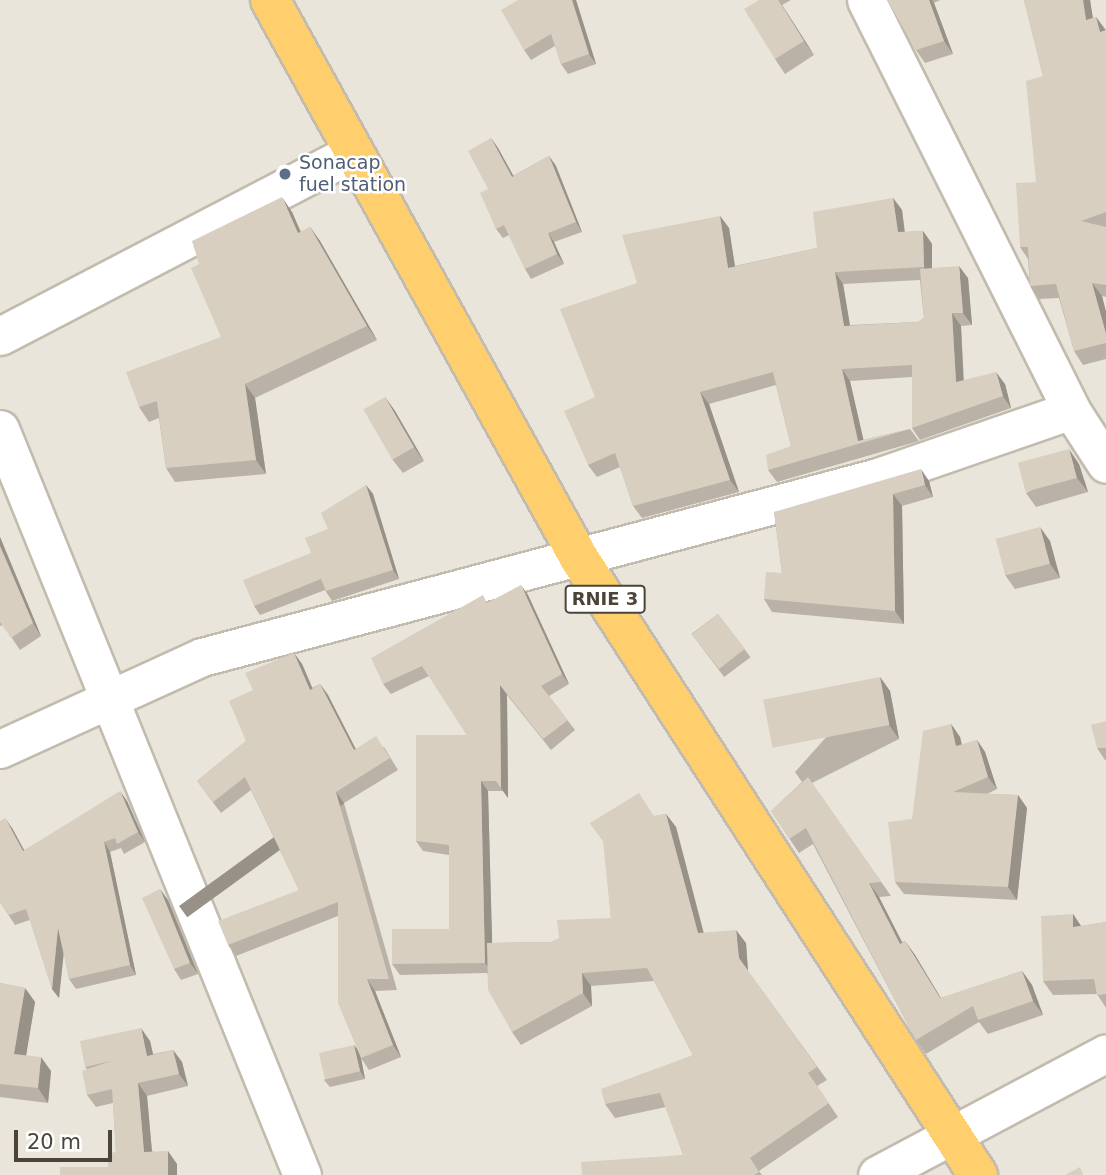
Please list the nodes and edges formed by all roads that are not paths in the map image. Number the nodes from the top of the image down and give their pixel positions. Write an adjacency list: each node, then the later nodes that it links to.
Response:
1 (270, 0): 3 (highway, RNIE 3)
2 (866, 0): 5 (street)
3 (351, 154): 4 (street); 8 (highway, RNIE 3)
4 (0, 335)
5 (1071, 410): 7 (street); 8 (street)
6 (0, 429): 9 (street)
7 (1106, 464)
8 (579, 558): 9 (street); 12 (highway, RNIE 3)
9 (109, 699): 10 (street); 13 (street)
10 (0, 750)
11 (1106, 1053): 12 (street)
12 (958, 1135): 14 (street); 15 (highway, RNIE 3)
13 (302, 1175)
14 (877, 1175)
15 (978, 1175)

